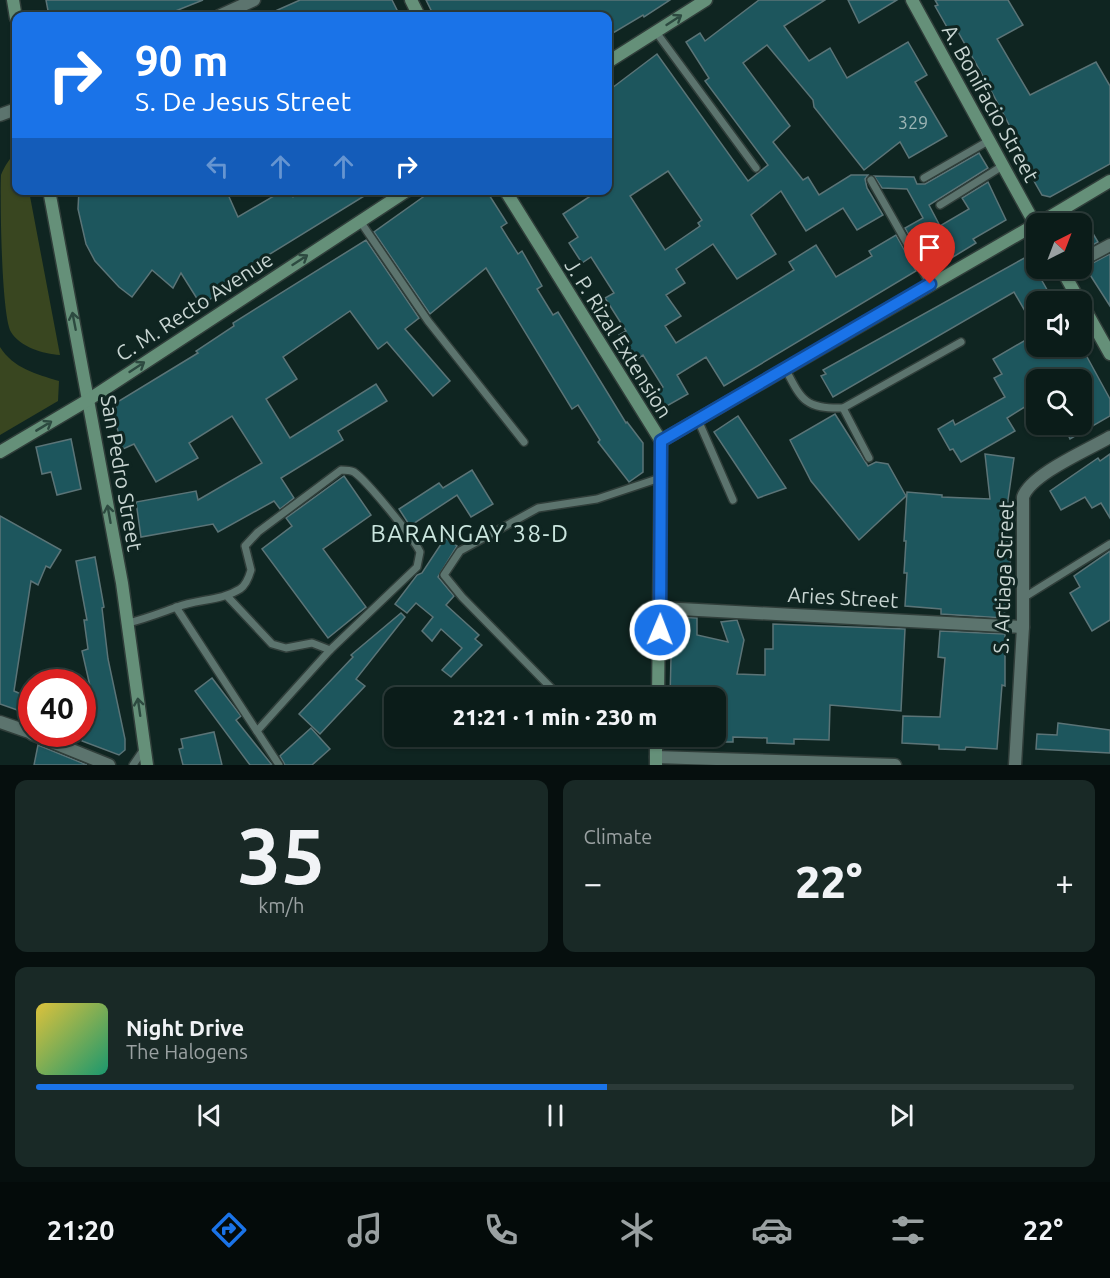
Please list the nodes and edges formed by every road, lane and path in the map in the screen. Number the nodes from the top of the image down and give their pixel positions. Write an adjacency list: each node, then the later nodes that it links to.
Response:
1 (254, 0): 4 (street)
2 (706, 0): 5 (street, one-way to 2)
3 (912, 0): 7 (street, A. Bonifacio Street)
4 (228, 12)
5 (656, 32): 6 (street); 9 (lane)
6 (612, 60)
7 (990, 140): 8 (street, A. Bonifacio Street); 10 (lane)
8 (1004, 165): 16 (lane); 17 (street, A. Bonifacio Street)
9 (756, 168)
10 (924, 178)
11 (871, 180): 23 (lane)
12 (1110, 181): 18 (street)
13 (50, 195): 28 (street, San Pedro Street, one-way to 13)
14 (400, 195): 19 (street, C. M. Recto Avenue)
15 (508, 195): 32 (street, J. P. Rizal Extension)
16 (940, 205)
17 (1031, 213)
18 (1056, 213)
19 (360, 221): 28 (street, C. M. Recto Avenue, one-way to 19); 33 (lane)
20 (1026, 230): 23 (street)
21 (1110, 245): 22 (street)
22 (1092, 255)
23 (930, 284): 27 (street)
24 (1092, 322): 26 (street)
25 (961, 342): 29 (lane)
26 (1110, 352)
27 (786, 370): 29 (lane); 30 (street)
28 (88, 399): 34 (street, C. M. Recto Avenue, one-way to 28); 43 (street, San Pedro Street, one-way to 28)
29 (843, 408): 35 (lane)
30 (698, 420): 32 (street); 37 (lane)
31 (1110, 437): 40 (street, S. Artiaga Street)
32 (661, 441): 36 (street, J. P. Rizal Extension)
33 (524, 442)
34 (0, 452)
35 (869, 458)
36 (660, 478): 42 (street, J. P. Rizal Extension); 46 (lane)
37 (733, 500)
38 (1110, 544): 40 (lane)
39 (226, 596): 41 (lane); 45 (lane); 45 (lane)
40 (1023, 598): 44 (street, S. Artiaga Street)
41 (176, 607): 43 (lane); 50 (lane)
42 (661, 608): 44 (street, Aries Street); 47 (street, J. P. Rizal Extension)
43 (128, 623): 52 (street, San Pedro Street, one-way to 43)
44 (1023, 627): 59 (street, S. Artiaga Street)
45 (330, 650): 50 (lane)
46 (550, 687)
47 (658, 687)
48 (0, 722): 49 (street)
49 (18, 728)
50 (257, 731): 57 (lane)
51 (66, 747): 54 (street)
52 (144, 749): 55 (lane); 56 (street, San Pedro Street)
53 (656, 761): 58 (street)
54 (109, 765)
55 (133, 765)
56 (147, 765)
57 (279, 765)
58 (895, 765)
59 (1015, 765)

